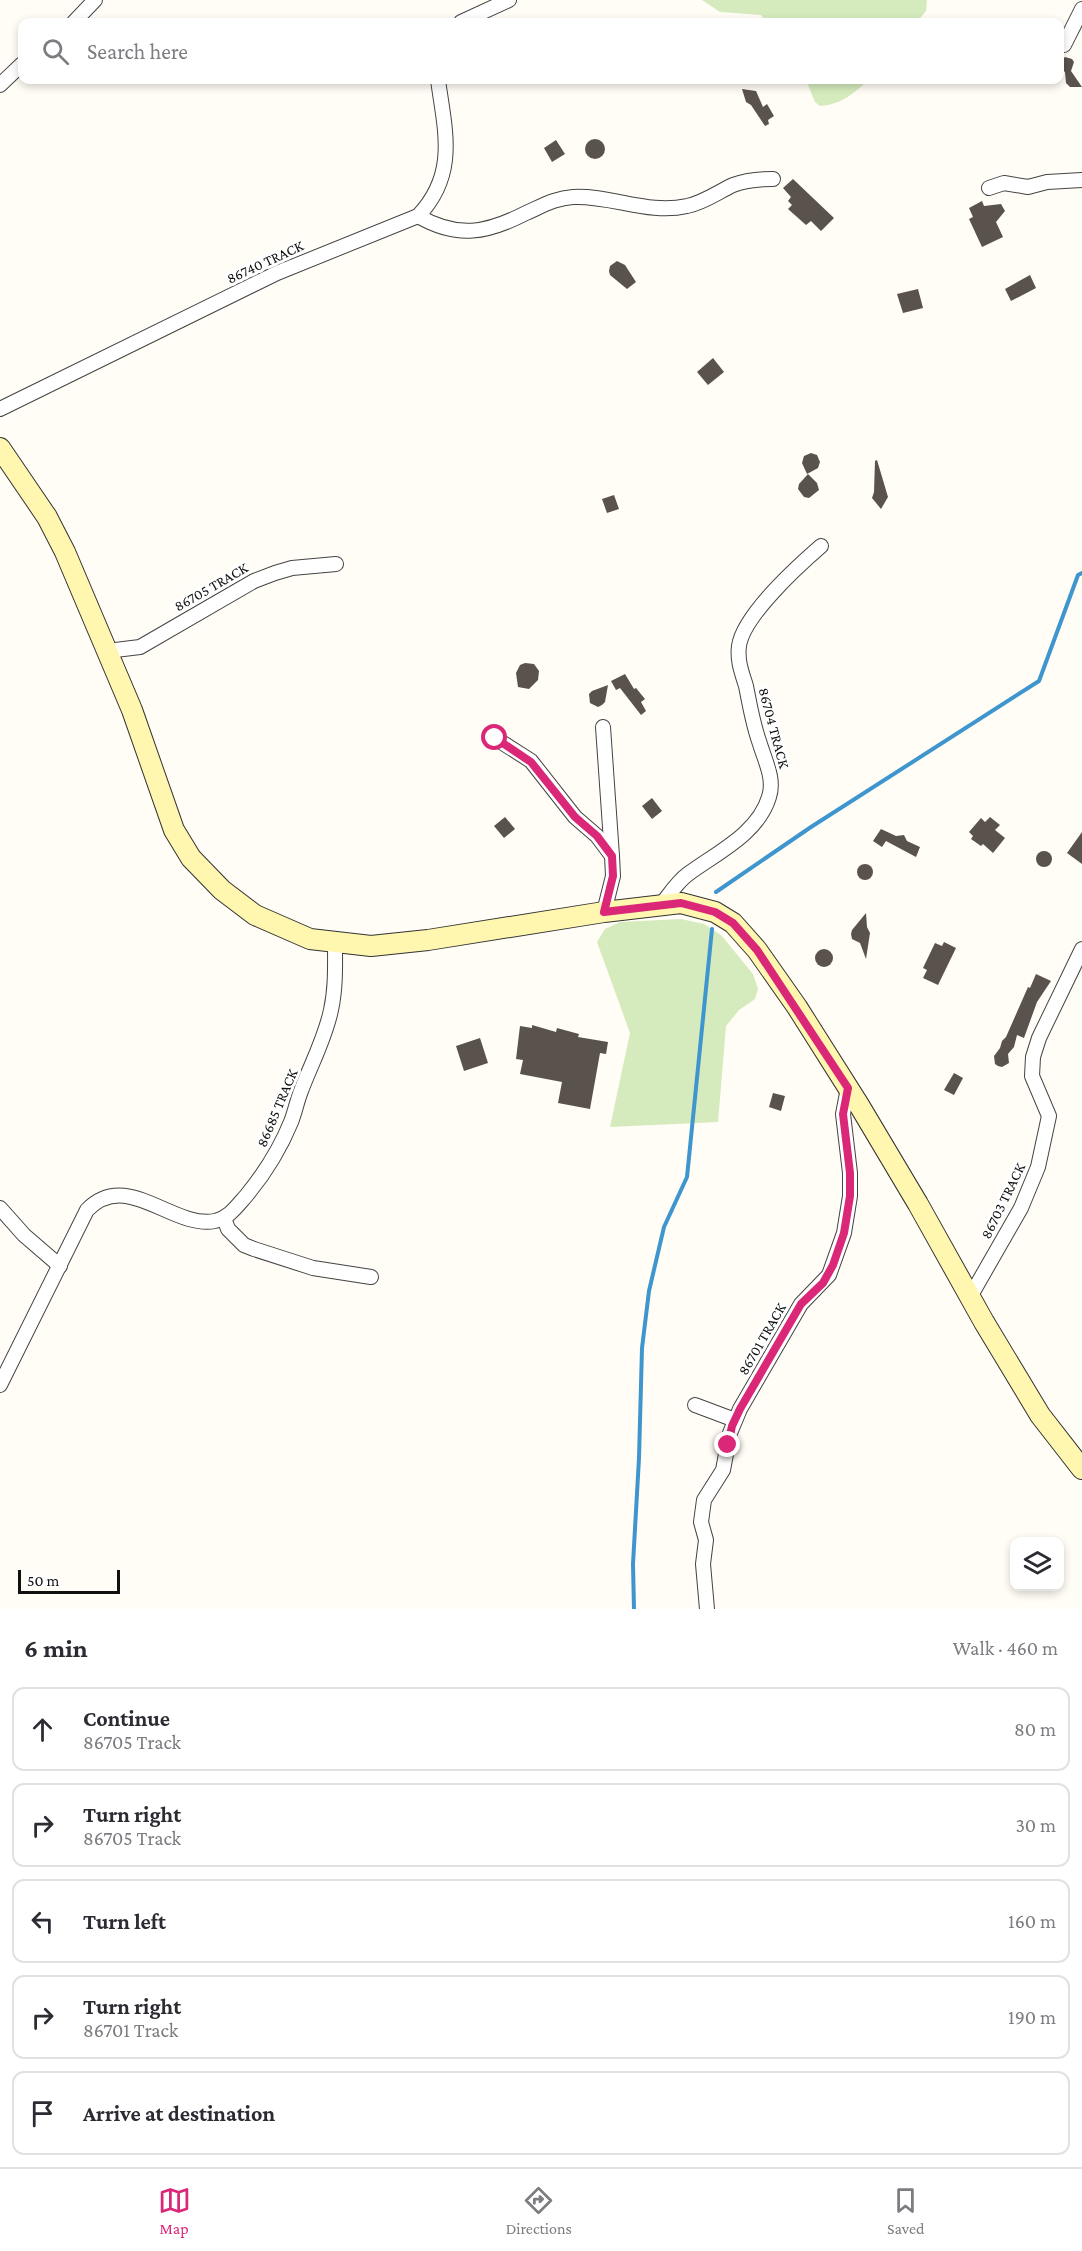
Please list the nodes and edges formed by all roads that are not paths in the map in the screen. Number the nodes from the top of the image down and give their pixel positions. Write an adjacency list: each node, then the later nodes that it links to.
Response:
1 (95, 0): 4 (street)
2 (510, 0): 5 (street)
3 (1082, 9): 6 (street)
4 (78, 18)
5 (470, 18)
6 (1064, 45)
7 (18, 68): 9 (street)
8 (438, 84): 13 (street)
9 (0, 85)
10 (773, 179): 13 (street)
11 (1082, 180): 12 (street)
12 (989, 188)
13 (418, 216): 14 (street, 86740 TRACK)
14 (0, 409)
15 (0, 447): 18 (street)
16 (821, 546): 22 (street, 86704 TRACK)
17 (336, 564): 18 (street, 86705 TRACK)
18 (107, 651): 24 (street)
19 (603, 727): 21 (street)
20 (495, 738): 21 (street)
21 (612, 856): 23 (street)
22 (661, 905): 23 (street); 26 (street)
23 (604, 912): 24 (street)
24 (335, 942): 28 (street, 86685 TRACK)
25 (1082, 949): 31 (street, 86703 TRACK)
26 (848, 1088): 31 (street); 34 (street, 86701 TRACK)
27 (0, 1208): 29 (street)
28 (226, 1223): 29 (street); 30 (street)
29 (60, 1266): 32 (street)
30 (371, 1277)
31 (970, 1297): 35 (street)
32 (0, 1385)
33 (694, 1405): 34 (street)
34 (735, 1420): 36 (street, 86701 TRACK)
35 (1082, 1469)
36 (707, 1609)

